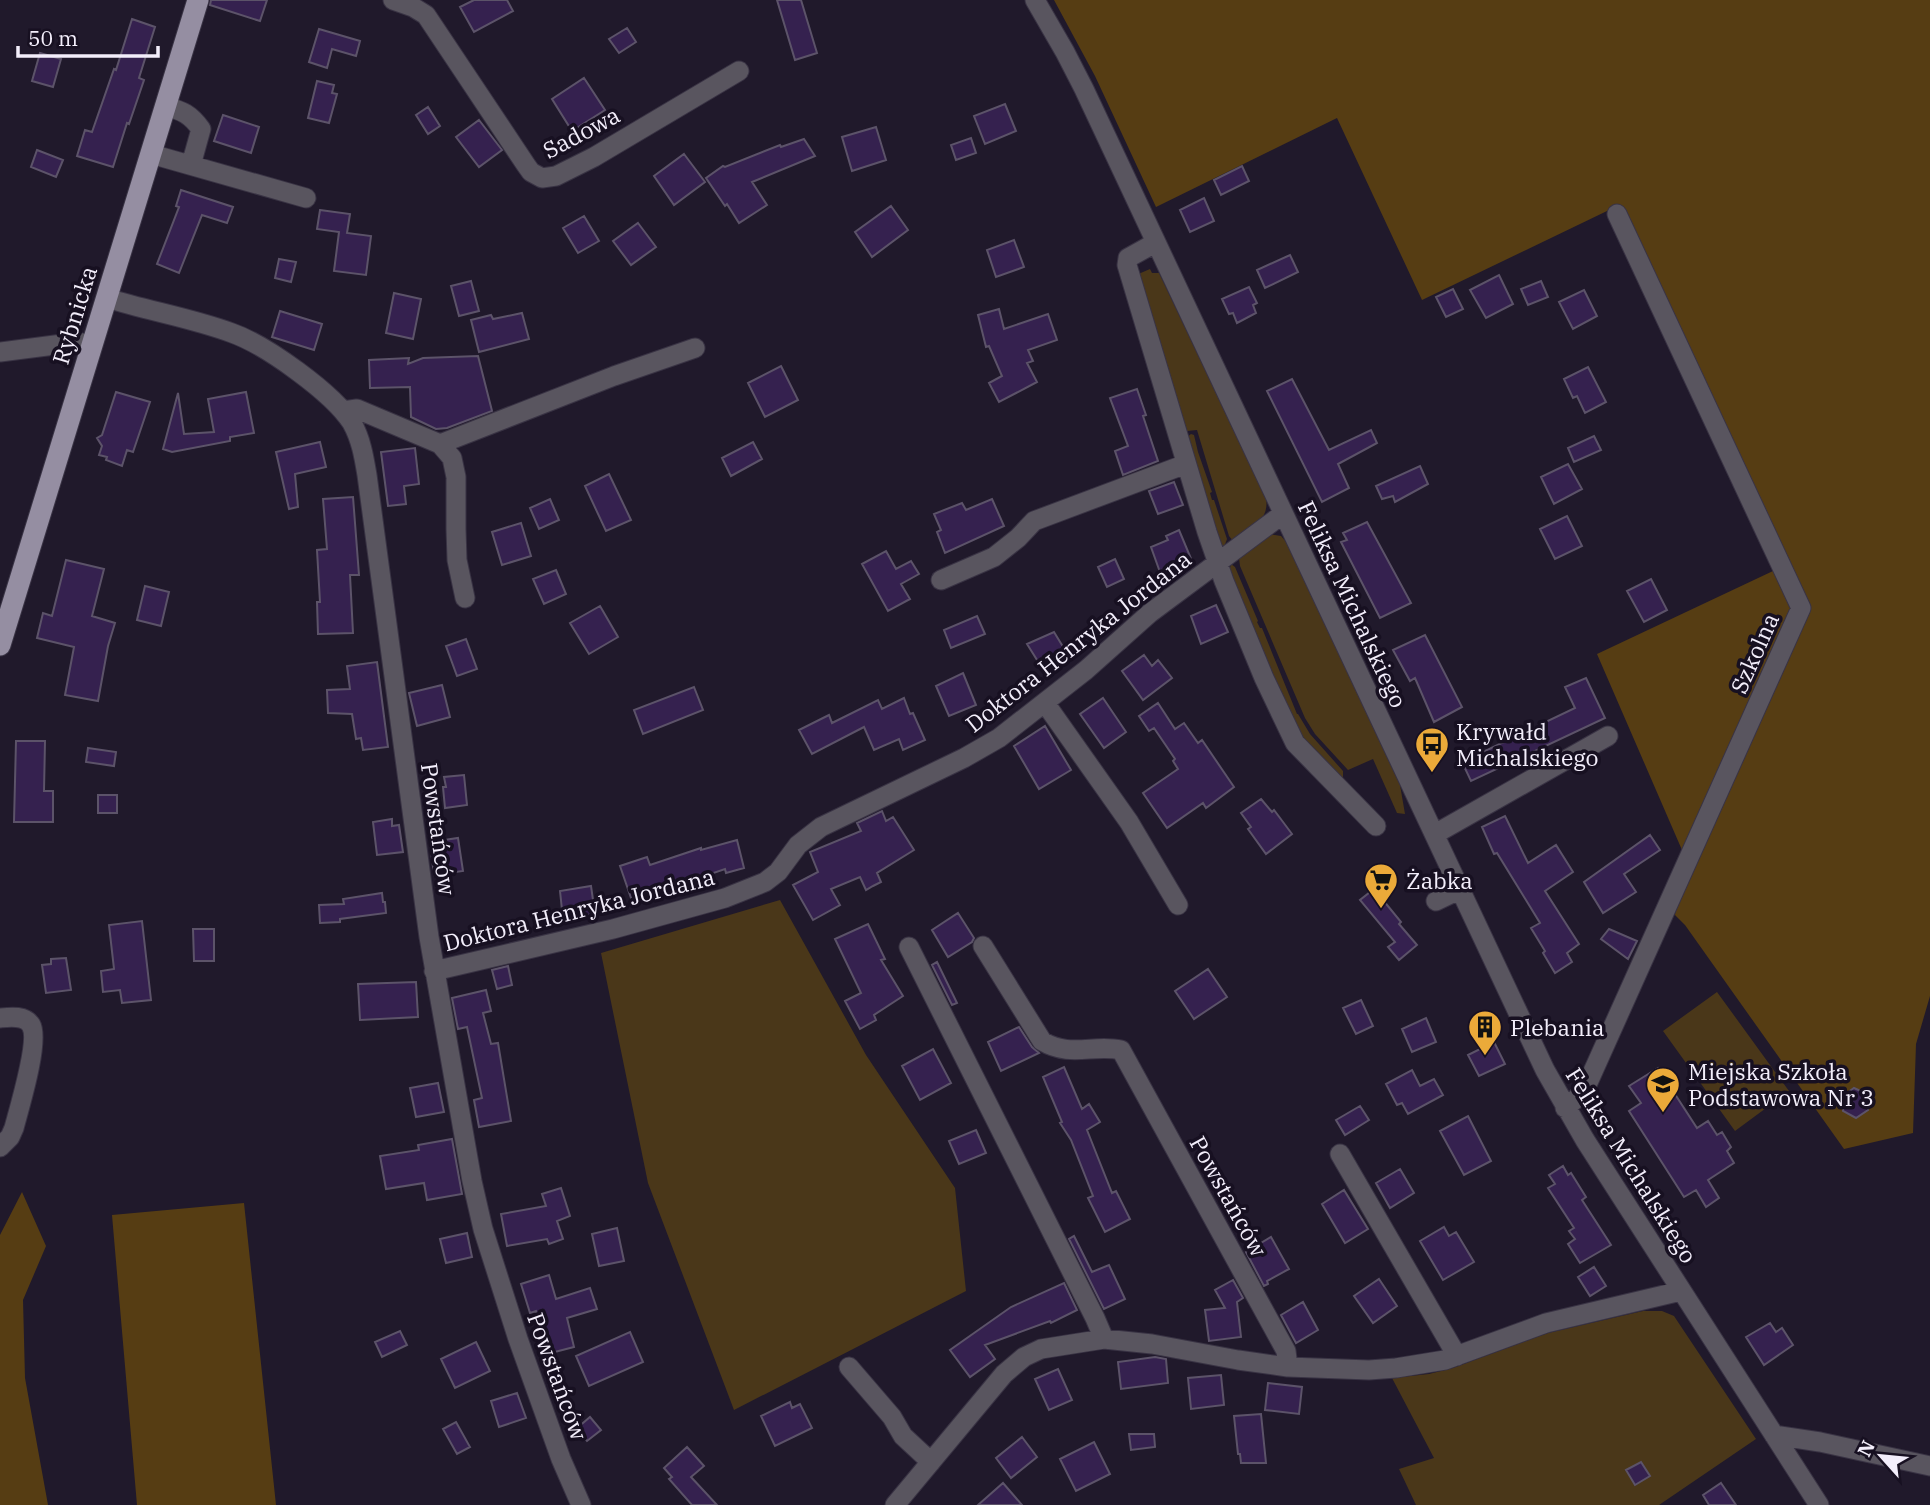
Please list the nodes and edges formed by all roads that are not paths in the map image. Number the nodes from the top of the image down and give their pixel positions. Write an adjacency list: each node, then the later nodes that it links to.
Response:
1 (198, 0): 5 (main road, Rybnicka)
2 (393, 0): 4 (street, Sadowa)
3 (1035, 0): 10 (street, Feliksa Michalskiego)
4 (739, 71)
5 (165, 106): 6 (main road, Rybnicka); 7 (street)
6 (151, 154): 7 (street); 11 (main road, Rybnicka)
7 (191, 165): 8 (street)
8 (306, 198)
9 (1617, 214): 34 (street, Szkolna)
10 (1156, 243): 17 (street); 18 (street, Feliksa Michalskiego)
11 (107, 298): 12 (main road, Rybnicka); 15 (street, Powstańców)
12 (92, 346): 14 (street); 22 (main road, Rybnicka)
13 (695, 348): 16 (street)
14 (0, 352)
15 (343, 411): 16 (street); 32 (street, Powstańców)
16 (440, 443): 21 (street)
17 (1186, 464): 19 (street); 20 (street)
18 (1283, 514): 19 (street, Doktora Henryka Jordana); 26 (street, Feliksa Michalskiego)
19 (1218, 564): 23 (street, Doktora Henryka Jordana); 25 (street)
20 (941, 580)
21 (465, 598)
22 (0, 645)
23 (1045, 703): 29 (street); 32 (street, Doktora Henryka Jordana)
24 (1608, 736): 26 (street)
25 (1376, 826)
26 (1435, 834): 27 (street, Feliksa Michalskiego)
27 (1461, 889): 28 (street); 34 (street, Feliksa Michalskiego)
28 (1436, 901)
29 (1178, 905)
30 (983, 946): 41 (street, Powstańców)
31 (909, 947): 38 (street)
32 (434, 971): 45 (street, Powstańców)
33 (0, 1018): 35 (street)
34 (1565, 1108): 37 (street, Feliksa Michalskiego)
35 (0, 1147)
36 (1340, 1154): 39 (street)
37 (1681, 1291): 39 (street); 42 (street, Feliksa Michalskiego)
38 (1104, 1339): 41 (street); 43 (street)
39 (1457, 1356): 41 (street)
40 (849, 1367): 43 (street)
41 (1288, 1367)
42 (1774, 1435): 44 (street); 47 (street, Feliksa Michalskiego)
43 (931, 1462): 46 (street)
44 (1930, 1466)
45 (581, 1505)
46 (895, 1505)
47 (1819, 1505)

